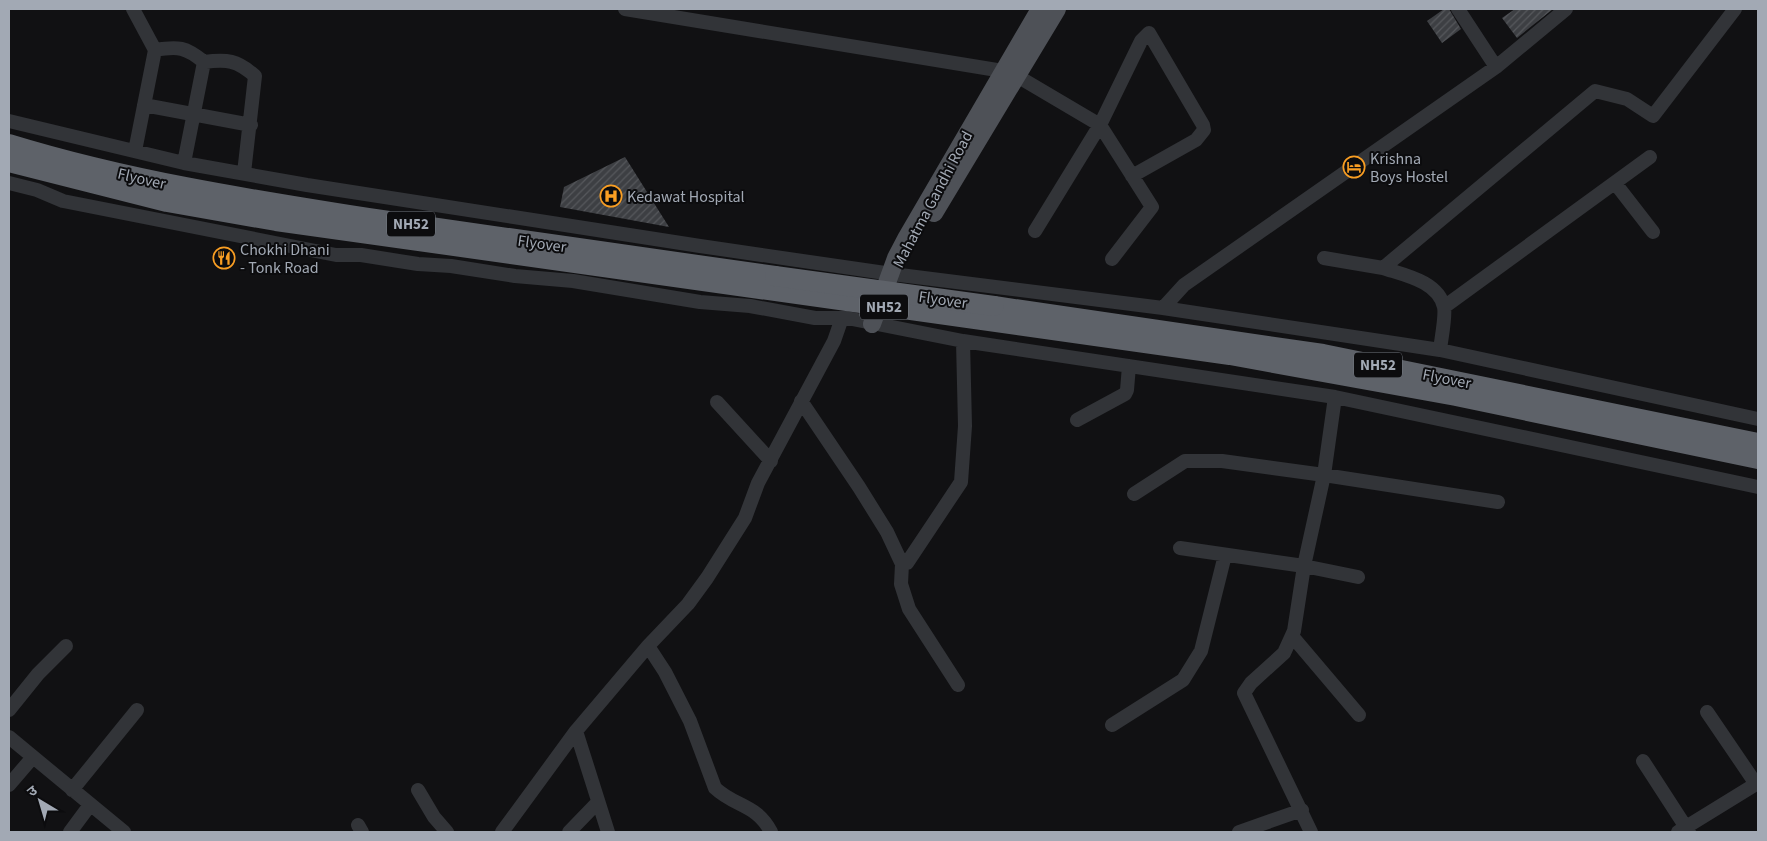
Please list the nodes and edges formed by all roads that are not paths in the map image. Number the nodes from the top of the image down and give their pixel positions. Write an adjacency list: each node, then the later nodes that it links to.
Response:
1 (133, 9): 8 (street)
2 (625, 9): 11 (street)
3 (1040, 9): 11 (main road, Mahatma Gandhi Road)
4 (1057, 9): 11 (main road, Mahatma Gandhi Road)
5 (1458, 9): 10 (street)
6 (1566, 9): 10 (street)
7 (1735, 9): 30 (street)
8 (155, 50): 9 (street); 12 (street)
9 (204, 62): 13 (street); 15 (street)
10 (1496, 67): 33 (street)
11 (1010, 74): 16 (street); 31 (main road, Mahatma Gandhi Road)
12 (144, 105): 13 (street); 18 (street)
13 (194, 114): 15 (street); 21 (street)
14 (9, 121): 18 (street)
15 (251, 125): 22 (street)
16 (1100, 125): 23 (street); 23 (street); 26 (street)
17 (9, 144): 44 (highway, Flyover / NH52, bridge)
18 (135, 151): 21 (street)
19 (1650, 157): 25 (street)
20 (9, 162): 34 (highway, NH52)
21 (184, 163): 22 (street)
22 (244, 172): 31 (street)
23 (1132, 176): 29 (street)
24 (9, 183): 35 (street)
25 (1615, 183): 27 (street); 32 (street)
26 (1035, 231)
27 (1653, 232)
28 (1324, 258): 30 (street)
29 (1112, 259)
30 (1383, 268): 32 (street)
31 (892, 274): 33 (street); 34 (main road, Mahatma Gandhi Road)
32 (1444, 307): 37 (street)
33 (1163, 308): 37 (street)
34 (875, 315): 35 (street); 36 (street); 45 (highway, NH52)
35 (842, 318): 40 (street)
36 (963, 341): 38 (street); 53 (street)
37 (1440, 350): 42 (street)
38 (1129, 366): 39 (street); 43 (street)
39 (1335, 397): 47 (street); 48 (street)
40 (801, 401): 46 (street); 53 (street)
41 (717, 402): 46 (street)
42 (1758, 419)
43 (1077, 420)
44 (1758, 443)
45 (1758, 459)
46 (771, 461): 58 (street)
47 (1324, 475): 49 (street); 50 (street); 54 (street)
48 (1758, 487)
49 (1134, 494)
50 (1498, 502)
51 (1180, 548): 52 (street)
52 (1225, 555): 54 (street); 64 (street)
53 (902, 564): 59 (street)
54 (1304, 566): 55 (street); 56 (street)
55 (1358, 577)
56 (1292, 636): 63 (street); 75 (street)
57 (66, 646): 60 (street)
58 (648, 646): 65 (street); 83 (street)
59 (958, 685)
60 (9, 710)
61 (137, 710): 71 (street)
62 (1707, 712): 69 (street)
63 (1360, 715)
64 (1112, 725)
65 (576, 731): 73 (street); 80 (street)
66 (9, 737): 67 (street)
67 (33, 757): 70 (street); 71 (street)
68 (1643, 761): 76 (street)
69 (1757, 784): 76 (street)
70 (9, 785)
71 (72, 790): 74 (street)
72 (418, 790): 79 (street)
73 (598, 802): 81 (street); 82 (street)
74 (90, 805): 77 (street); 78 (street)
75 (1302, 810): 84 (street); 85 (street)
76 (1685, 831)
77 (70, 832)
78 (124, 832)
79 (447, 832)
80 (502, 832)
81 (568, 832)
82 (608, 832)
83 (771, 832)
84 (1239, 832)
85 (1311, 832)

